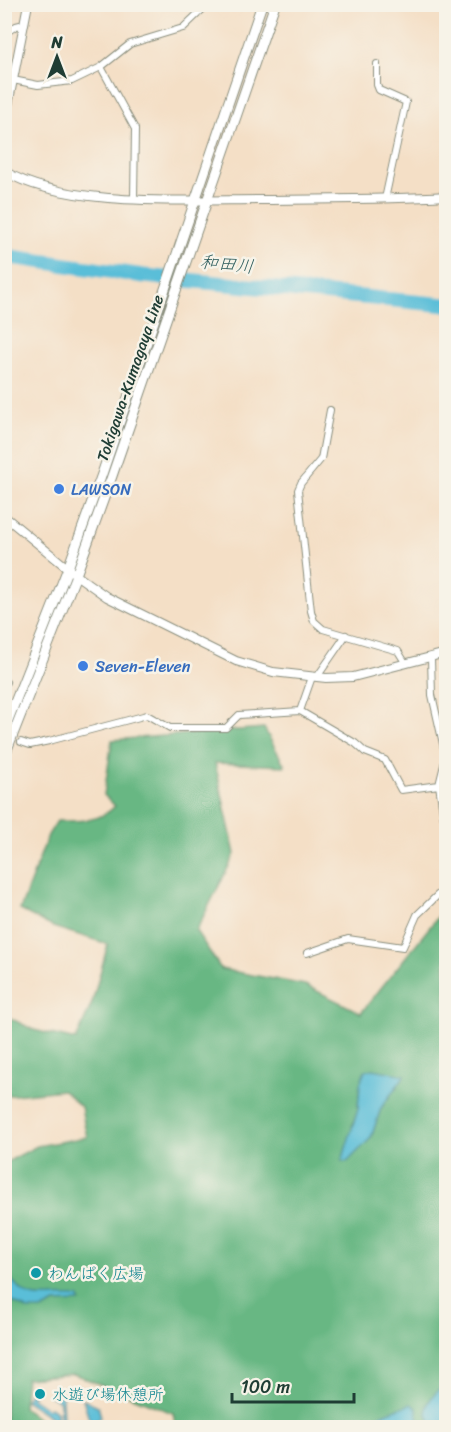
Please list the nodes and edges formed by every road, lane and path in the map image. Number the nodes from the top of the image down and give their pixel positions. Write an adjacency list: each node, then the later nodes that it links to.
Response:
1 (28, 4): 7 (street)
2 (208, 4): 10 (street)
3 (262, 4): 17 (main road, Tokigawa-Kumagaya Line)
4 (275, 4): 18 (main road, Tokigawa-Kumagaya Line)
5 (423, 4): 6 (street)
6 (447, 12)
7 (24, 24): 8 (street); 11 (street)
8 (4, 34)
9 (377, 64): 16 (street)
10 (101, 67): 11 (street); 15 (street)
11 (13, 80): 12 (street)
12 (4, 125)
13 (4, 171): 15 (street)
14 (447, 196): 16 (street)
15 (134, 199): 17 (street)
16 (385, 199): 18 (street)
17 (196, 200): 18 (street); 21 (main road, Tokigawa-Kumagaya Line)
18 (207, 200): 22 (main road, Tokigawa-Kumagaya Line)
19 (330, 410): 23 (street)
20 (4, 516): 21 (street)
21 (68, 568): 22 (street); 31 (main road, Tokigawa-Kumagaya Line)
22 (76, 575): 27 (street); 34 (main road, Tokigawa-Kumagaya Line)
23 (345, 635): 26 (street); 27 (street)
24 (447, 653): 25 (street)
25 (431, 658): 26 (street); 33 (street)
26 (406, 664): 27 (street)
27 (314, 677): 30 (street)
28 (4, 681): 29 (street)
29 (4, 686)
30 (300, 711): 32 (street); 35 (street)
31 (4, 730)
32 (21, 742)
33 (446, 757): 35 (street)
34 (4, 758)
35 (440, 785): 36 (street)
36 (447, 833)
37 (447, 863): 38 (street)
38 (307, 953)

